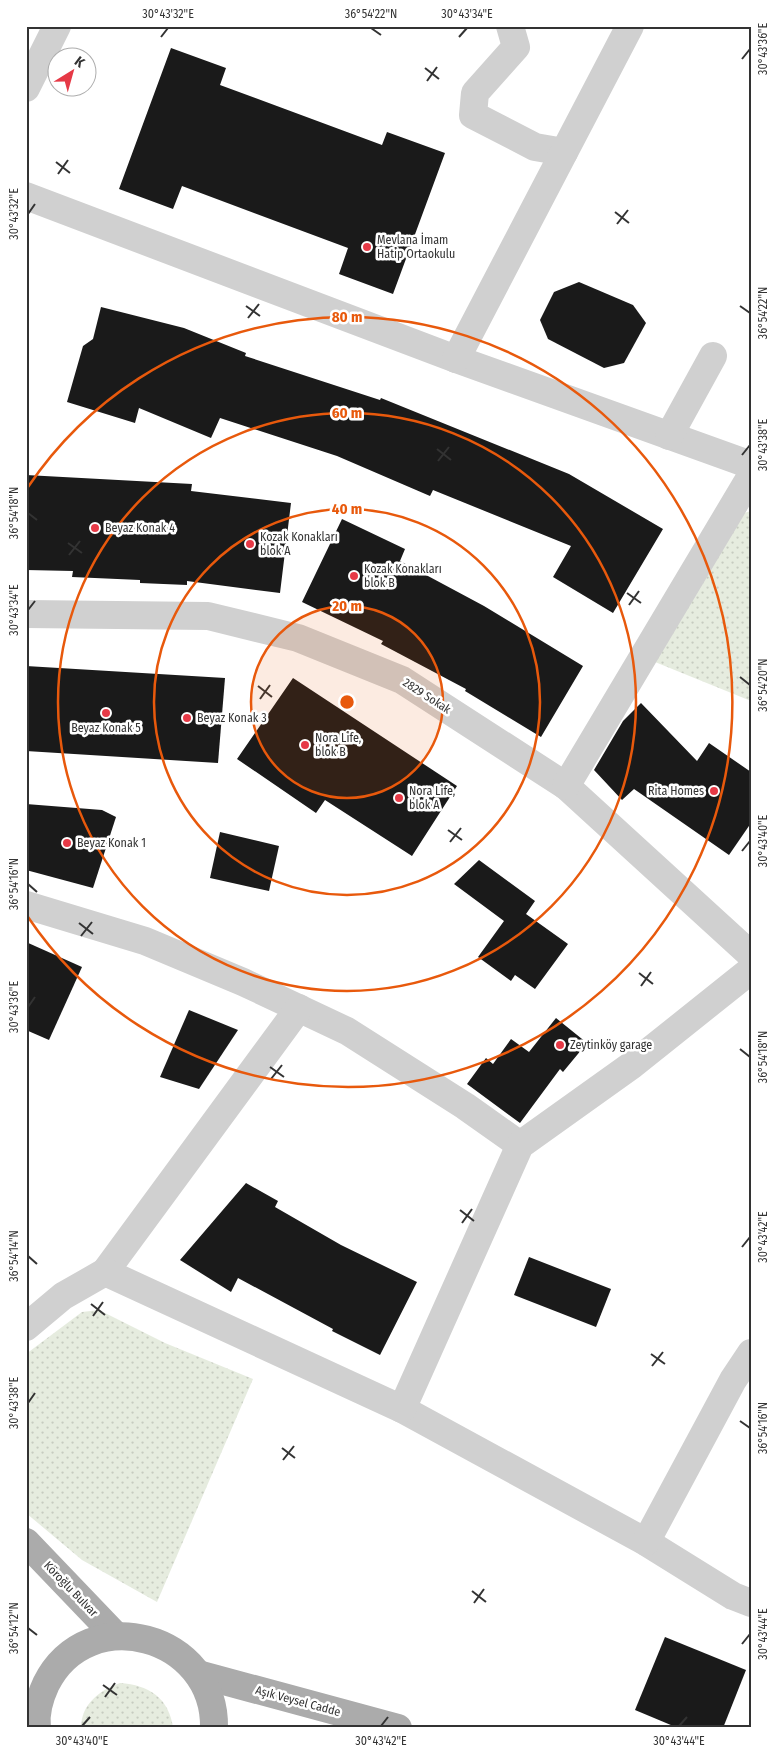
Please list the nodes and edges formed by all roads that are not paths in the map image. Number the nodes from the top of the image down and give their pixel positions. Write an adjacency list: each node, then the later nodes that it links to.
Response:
1 (57, 26): 4 (street)
2 (510, 26): 5 (street)
3 (630, 26): 5 (street)
4 (26, 88)
5 (564, 152): 8 (street)
6 (26, 196): 8 (street)
7 (713, 356): 9 (street)
8 (456, 359): 9 (street)
9 (669, 436): 10 (street)
10 (751, 465)
11 (751, 476): 13 (street)
12 (26, 614): 13 (street, 2829 Sokak)
13 (566, 786): 15 (street, 2829 Sokak)
14 (26, 905): 17 (street)
15 (751, 955)
16 (751, 970): 18 (street)
17 (299, 1008): 18 (street); 19 (street)
18 (520, 1145): 22 (street)
19 (105, 1272): 20 (street); 22 (street)
20 (26, 1327)
21 (751, 1353): 24 (street)
22 (402, 1410): 24 (street)
23 (26, 1542): 26 (main road, Köroğlu Bulvar)
24 (646, 1542): 25 (street)
25 (751, 1603)
26 (116, 1636): 27 (main road); 28 (main road)
27 (198, 1674): 30 (main road); 31 (main road, Aşık Veysel Cadde)
28 (31, 1695): 29 (main road)
29 (36, 1728)
30 (214, 1728)
31 (398, 1728)

